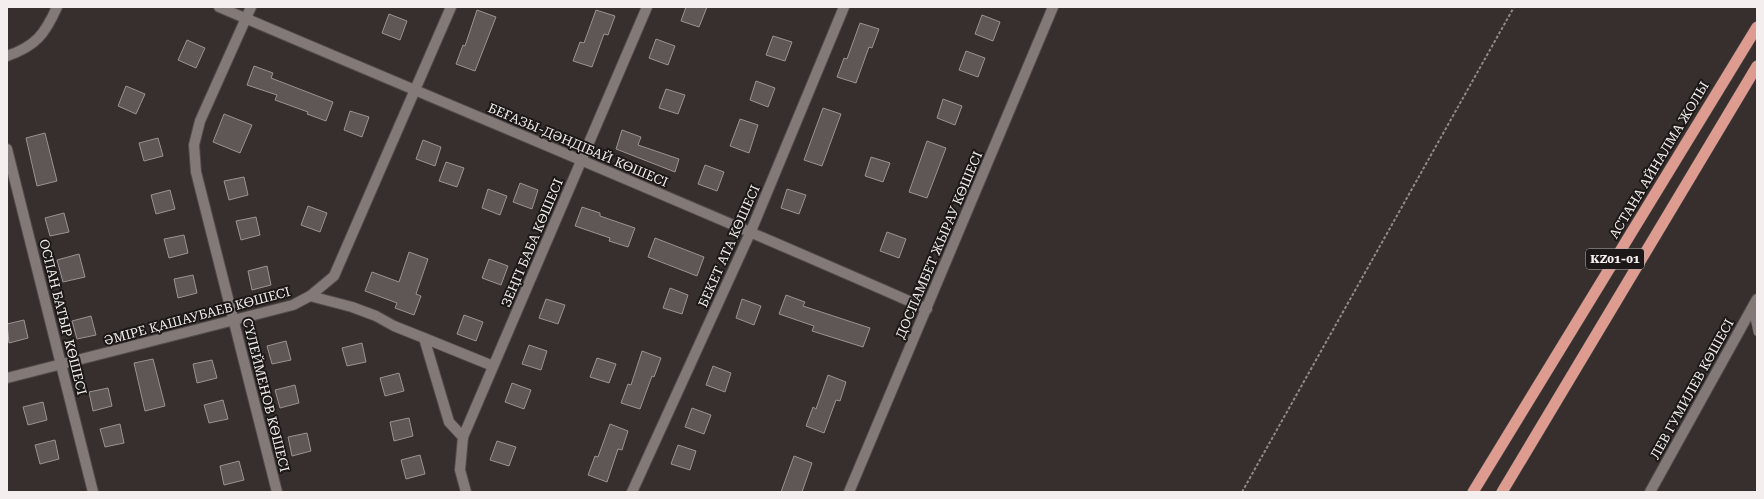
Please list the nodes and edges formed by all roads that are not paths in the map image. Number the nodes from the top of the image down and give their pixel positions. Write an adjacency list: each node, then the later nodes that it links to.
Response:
1 (57, 7): 10 (street)
2 (219, 7): 8 (street, БЕҒАЗЫ-ДӘНДІБАЙ КӨШЕСІ)
3 (251, 7): 8 (street, СҮЛЕЙМЕНОВ КӨШЕСІ)
4 (451, 7): 12 (street, ӘМІРЕ ҚАШАУБАЕВ КӨШЕСІ)
5 (647, 7): 14 (street, ЗЕҢГІ БАБА КӨШЕСІ)
6 (844, 7): 15 (street, БЕКЕТ АТА КӨШЕСІ)
7 (1053, 7): 18 (street, ДОСПАМБЕТ ЖЫРАУ КӨШЕСІ)
8 (246, 18): 12 (street, БЕҒАЗЫ-ДӘНДІБАЙ КӨШЕСІ); 19 (street, СҮЛЕЙМЕНОВ КӨШЕСІ)
9 (1757, 26): 31 (highway, АСТАНА АЙНАЛМА ЖОЛЫ / KZ01-01)
10 (7, 56)
11 (1757, 66): 32 (highway, KZ01-01)
12 (415, 90): 14 (street, БЕҒАЗЫ-ДӘНДІБАЙ КӨШЕСІ); 16 (street, ӘМІРЕ ҚАШАУБАЕВ КӨШЕСІ)
13 (7, 149): 22 (street, ОСПАН БАТЫР КӨШЕСІ)
14 (581, 161): 15 (street, БЕҒАЗЫ-ДӘНДІБАЙ КӨШЕСІ); 23 (street, ЗЕҢГІ БАБА КӨШЕСІ)
15 (751, 231): 18 (street, БЕҒАЗЫ-ДӘНДІБАЙ КӨШЕСІ); 29 (street, БЕКЕТ АТА КӨШЕСІ)
16 (310, 296): 19 (street, ӘМІРЕ ҚАШАУБАЕВ КӨШЕСІ); 21 (street)
17 (1755, 303): 20 (lane); 33 (street, ЛЕВ ГУМИЛЕВ КӨШЕСІ)
18 (927, 309): 30 (street, ДОСПАМБЕТ ЖЫРАУ КӨШЕСІ)
19 (234, 320): 22 (street, ӘМІРЕ ҚАШАУБАЕВ КӨШЕСІ); 27 (street, СҮЛЕЙМЕНОВ КӨШЕСІ)
20 (1757, 332)
21 (424, 338): 23 (street); 25 (street)
22 (62, 365): 24 (street, ӘМІРЕ ҚАШАУБАЕВ КӨШЕСІ); 26 (street, ОСПАН БАТЫР КӨШЕСІ)
23 (493, 366): 25 (street, ЗЕҢГІ БАБА КӨШЕСІ)
24 (7, 378)
25 (463, 438): 28 (street, ЗЕҢГІ БАБА КӨШЕСІ)
26 (93, 492)
27 (277, 492)
28 (466, 492)
29 (632, 492)
30 (849, 492)
31 (1474, 492)
32 (1502, 492)
33 (1650, 492)

